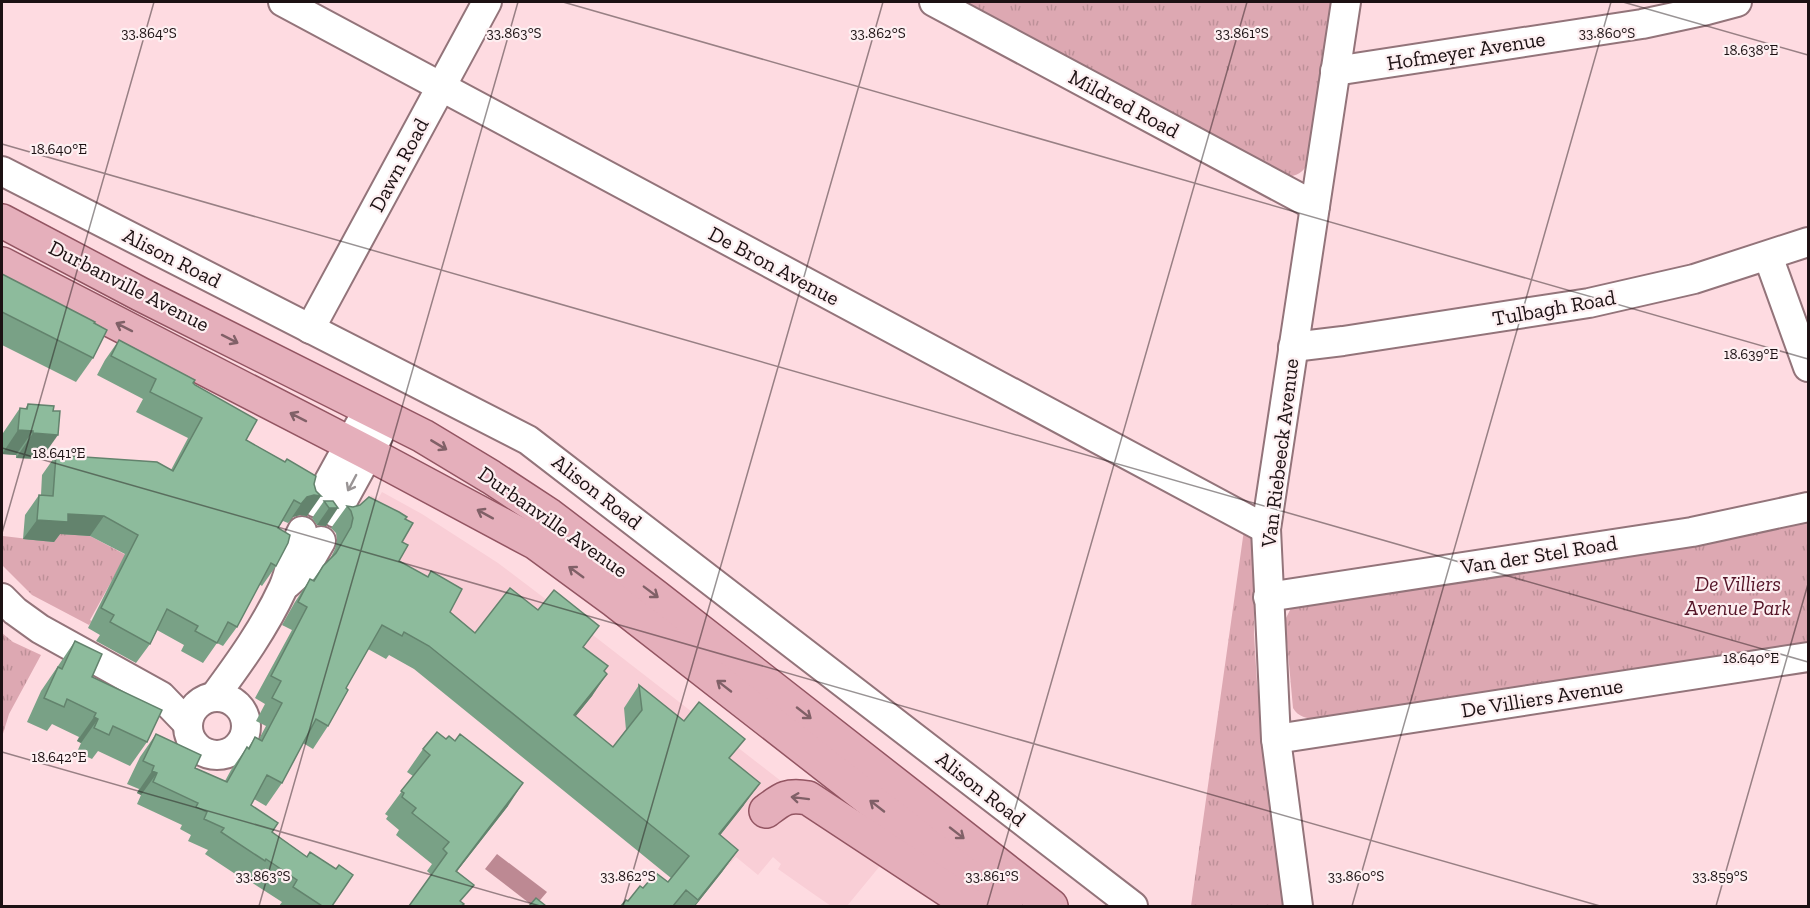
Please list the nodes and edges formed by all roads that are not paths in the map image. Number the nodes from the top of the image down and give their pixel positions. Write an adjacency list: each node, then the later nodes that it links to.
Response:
1 (283, 2): 7 (street, De Bron Avenue)
2 (487, 2): 7 (street, Dawn Road)
3 (934, 2): 9 (street, Mildred Road)
4 (1346, 2): 6 (street, Van Riebeeck Avenue)
5 (1737, 2): 6 (street, Hofmeyer Avenue)
6 (1335, 71): 9 (street, Van Riebeeck Avenue)
7 (441, 88): 14 (street, Dawn Road); 21 (street, De Bron Avenue)
8 (2, 171): 14 (street, Alison Road)
9 (1315, 206): 15 (street, Van Riebeeck Avenue)
10 (2, 221): 17 (main road, Durbanville Avenue, one-way to 17)
11 (1809, 242): 12 (street, Tulbagh Road)
12 (1768, 256): 15 (street, Tulbagh Road); 16 (street)
13 (2, 264): 18 (main road, Durbanville Avenue, one-way to 13)
14 (310, 329): 36 (street, Alison Road)
15 (1293, 347): 21 (street, Van Riebeeck Avenue)
16 (1809, 367)
17 (378, 413): 18 (street); 35 (main road, Durbanville Avenue, one-way to 35)
18 (359, 448): 20 (street); 34 (main road, Durbanville Avenue, one-way to 18)
19 (1809, 507): 23 (street, Van der Stel Road)
20 (326, 508)
21 (1266, 529): 23 (street, Van Riebeeck Avenue)
22 (312, 536): 25 (street)
23 (1268, 597): 31 (street, Van Riebeeck Avenue)
24 (2, 598): 27 (street)
25 (251, 646): 28 (street); 29 (street)
26 (1809, 657): 31 (street, De Villiers Avenue)
27 (161, 696): 28 (street); 30 (street)
28 (209, 698): 29 (street); 30 (street)
29 (241, 709): 30 (street)
30 (188, 724)
31 (1276, 739): 37 (street, Van Riebeeck Avenue)
32 (766, 811): 33 (main road, one-way to 32)
33 (972, 906)
34 (1006, 906)
35 (1051, 906)
36 (1133, 906)
37 (1298, 906)

